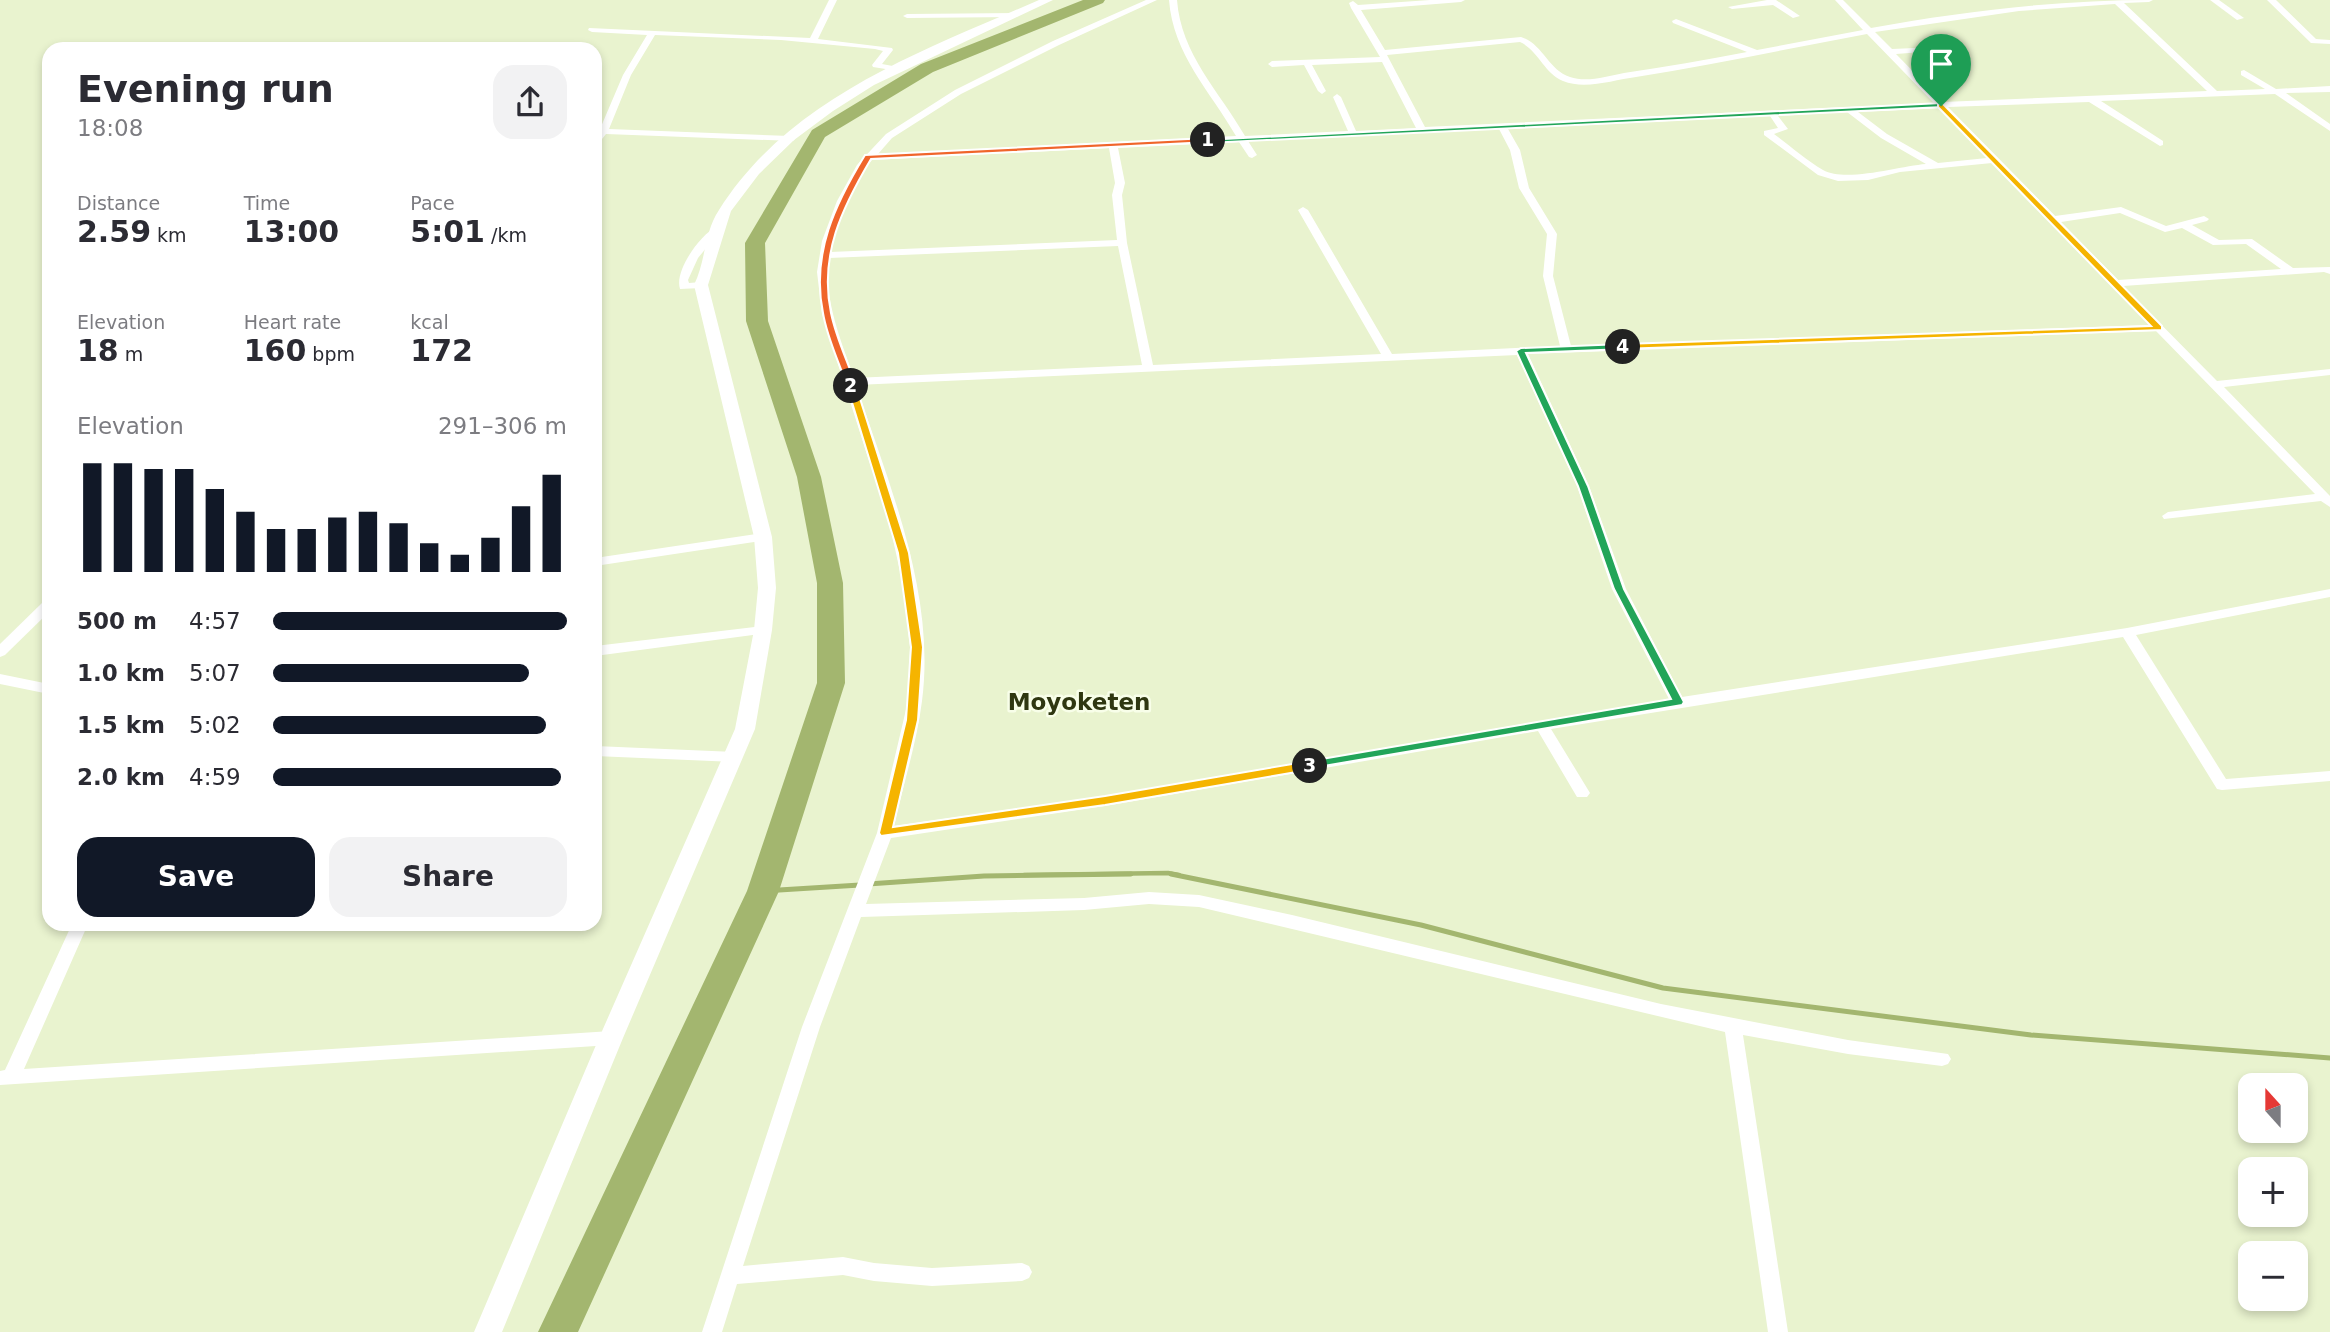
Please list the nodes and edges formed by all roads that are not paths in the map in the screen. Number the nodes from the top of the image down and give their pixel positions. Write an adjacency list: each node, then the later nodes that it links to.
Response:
1 (833, 0): 24 (street)
2 (1048, 0): 16 (street)
3 (1153, 0): 54 (street)
4 (1173, 0): 49 (street)
5 (1461, 0): 13 (street)
6 (1839, 0): 22 (street)
7 (2023, 0): 14 (street)
8 (2150, 0): 12 (street)
9 (2214, 0): 19 (street)
10 (2271, 0): 25 (street)
11 (1773, 1): 15 (street); 18 (street)
12 (2118, 1): 14 (street); 37 (street)
13 (1353, 4): 29 (street)
14 (2035, 6): 22 (street)
15 (1732, 7)
16 (1015, 15): 17 (street); 32 (street)
17 (907, 16)
18 (1796, 16)
19 (2241, 18)
20 (1676, 21): 28 (street)
21 (592, 30): 23 (street)
22 (1869, 30): 27 (street); 28 (street)
23 (652, 33): 24 (street); 43 (street)
24 (813, 40): 32 (street)
25 (2330, 42)
26 (1935, 49): 27 (street)
27 (1889, 52): 40 (street)
28 (1756, 53): 29 (street)
29 (1384, 56): 30 (street); 46 (street)
30 (1307, 62): 31 (street); 35 (street)
31 (1272, 64)
32 (895, 69): 50 (street)
33 (2244, 74): 36 (street)
34 (2330, 89): 36 (street)
35 (1322, 91)
36 (2276, 91): 37 (street); 45 (street)
37 (2214, 93): 39 (street)
38 (1337, 97): 48 (street)
39 (2090, 98): 40 (street); 51 (street)
40 (1941, 106): 41 (street); 55 (street)
41 (1850, 110): 42 (street); 56 (street)
42 (1772, 113): 44 (street); 56 (street)
43 (602, 125)
44 (1501, 125): 46 (street); 67 (street)
45 (2330, 128)
46 (1421, 129): 48 (street)
47 (602, 131): 50 (street)
48 (1353, 132): 49 (street)
49 (1241, 138): 52 (street); 53 (street)
50 (790, 139): 76 (street)
51 (2160, 143)
52 (1113, 146): 54 (street); 61 (street)
53 (1252, 155)
54 (868, 157): 62 (street)
55 (1995, 160): 56 (street); 59 (street)
56 (1936, 165)
57 (1303, 210): 69 (street)
58 (2204, 219): 60 (street)
59 (2051, 220): 60 (street); 65 (street)
60 (2185, 225): 64 (street)
61 (1122, 243): 62 (street); 70 (street)
62 (824, 255): 72 (street)
63 (2330, 271): 64 (street)
64 (2292, 272): 65 (street)
65 (2115, 283): 66 (street)
66 (2159, 328): 67 (street); 73 (street)
67 (1566, 349): 68 (street)
68 (1521, 351): 69 (street); 86 (street)
69 (1388, 357): 70 (street)
70 (1148, 367): 72 (street)
71 (2330, 372): 73 (street)
72 (850, 382): 92 (street)
73 (2215, 385): 74 (street)
74 (2327, 500): 75 (street)
75 (2168, 516)
76 (763, 537): 77 (street); 80 (street)
77 (602, 561)
78 (2330, 593): 81 (street)
79 (42, 611): 83 (street)
80 (763, 630): 82 (street); 89 (street)
81 (2127, 632): 86 (street); 90 (street)
82 (602, 650)
83 (0, 652)
84 (0, 679): 85 (street)
85 (42, 688)
86 (1678, 702): 87 (street)
87 (1542, 726): 91 (street); 92 (street)
88 (602, 751): 89 (street)
89 (735, 757): 96 (street)
90 (2330, 776)
91 (1582, 793)
92 (885, 833): 93 (street)
93 (856, 908): 95 (street); 100 (street)
94 (77, 931): 98 (street)
95 (1733, 1028): 97 (street); 103 (street)
96 (611, 1038): 98 (street); 101 (street)
97 (1942, 1059)
98 (6, 1076)
99 (1022, 1272): 100 (street)
100 (731, 1276): 102 (street)
101 (488, 1332)
102 (712, 1332)
103 (1778, 1332)

